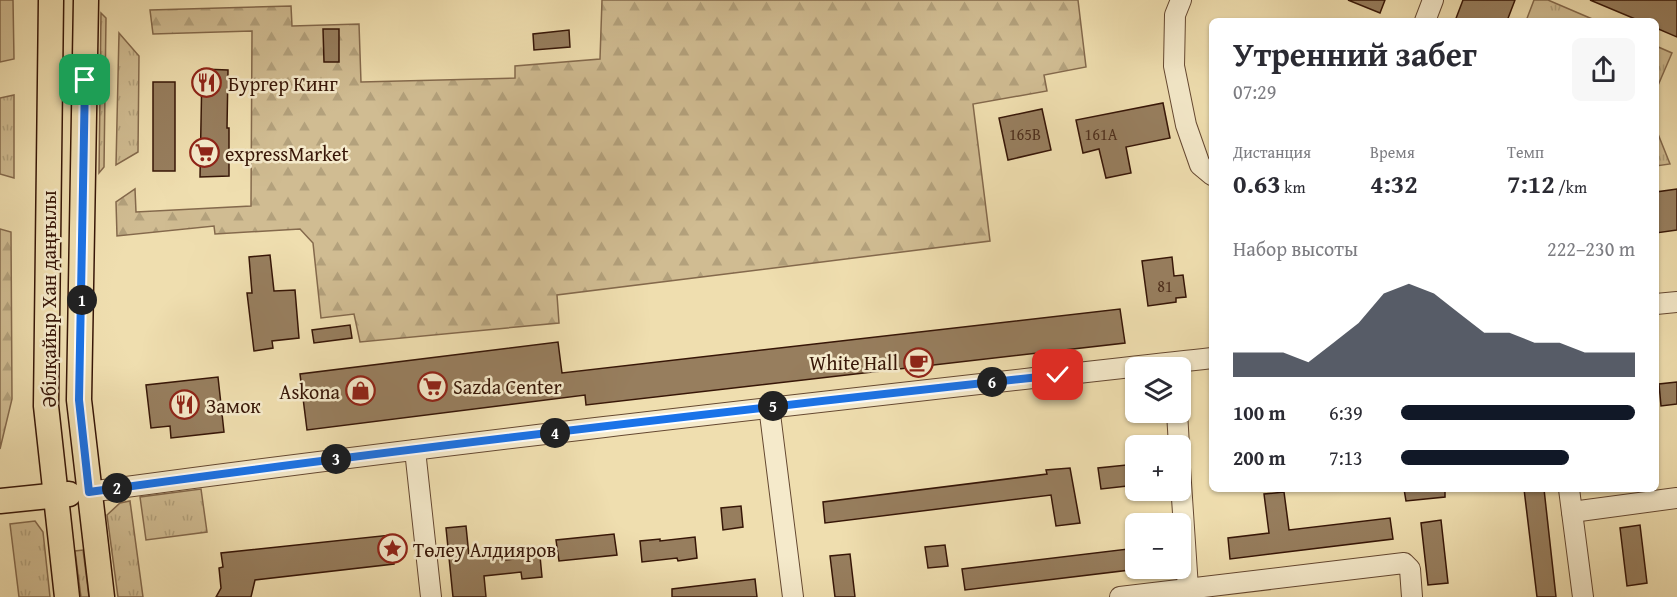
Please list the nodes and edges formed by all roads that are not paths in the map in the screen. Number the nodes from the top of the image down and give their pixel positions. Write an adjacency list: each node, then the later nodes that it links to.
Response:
1 (51, 0): 6 (main road, Әбілқайыр Хан даңғылы)
2 (86, 0): 7 (main road, Әбілқайыр Хан даңғылы)
3 (1181, 0): 8 (street)
4 (1433, 0): 5 (street)
5 (1426, 18)
6 (49, 80): 7 (main road); 18 (main road, Әбілқайыр Хан даңғылы)
7 (85, 80): 16 (main road, Әбілқайыр Хан даңғылы)
8 (1209, 172)
9 (1677, 302): 10 (street)
10 (1659, 304)
11 (1209, 359): 12 (street)
12 (1191, 362)
13 (1125, 370): 14 (street)
14 (769, 406): 15 (street); 27 (street)
15 (416, 450): 16 (street); 26 (street)
16 (89, 492): 18 (main road); 25 (main road, Әбілқайыр Хан даңғылы)
17 (1569, 492): 22 (street)
18 (55, 496): 20 (main road); 24 (main road, Әбілқайыр Хан даңғылы)
19 (1677, 498): 22 (street)
20 (0, 501)
21 (1182, 501): 23 (street)
22 (1572, 512): 30 (street)
23 (1188, 588): 28 (street); 29 (street)
24 (68, 597)
25 (102, 597)
26 (431, 597)
27 (793, 597)
28 (1120, 597)
29 (1412, 597)
30 (1583, 597)

